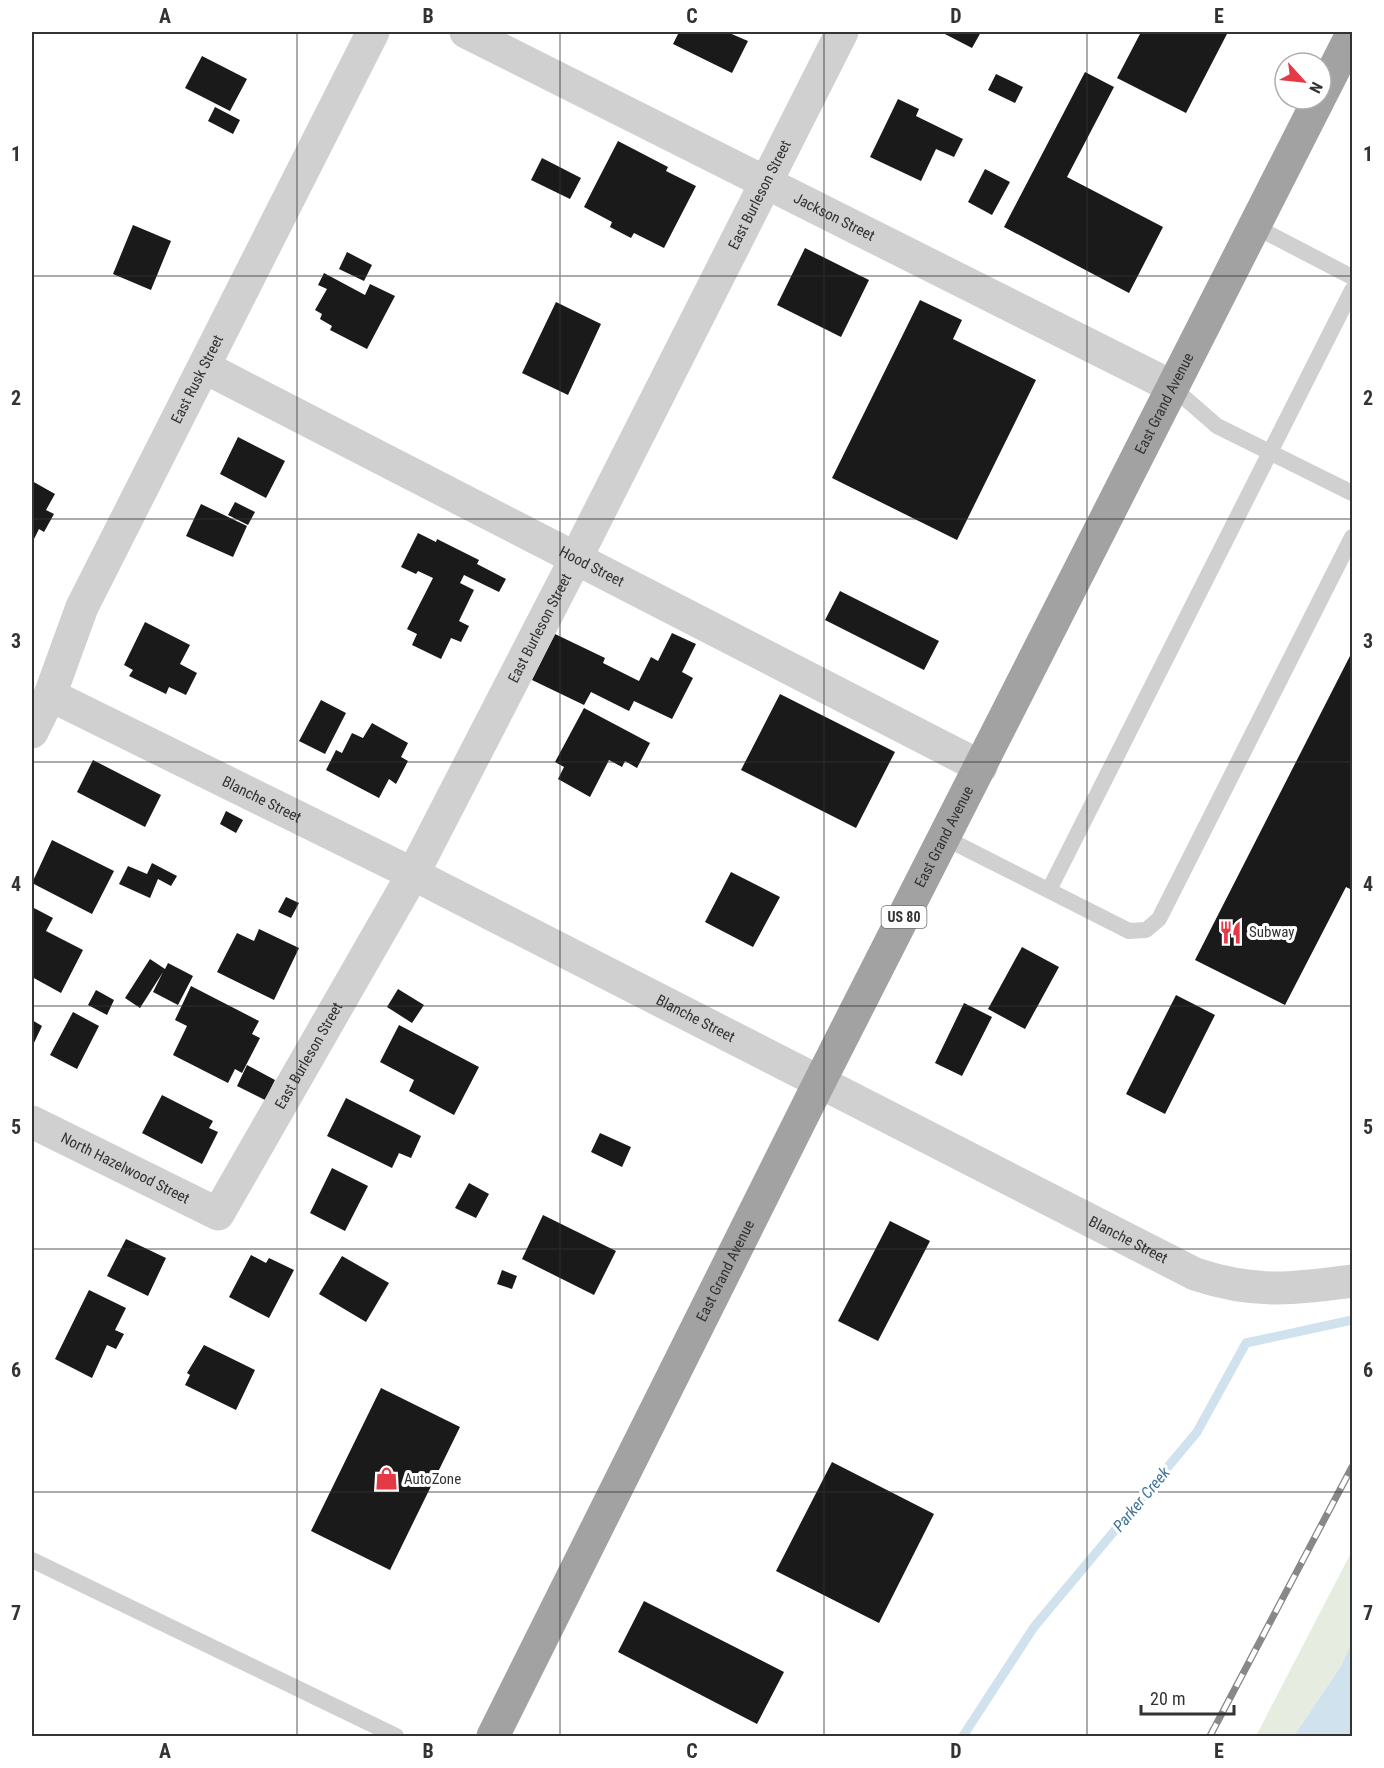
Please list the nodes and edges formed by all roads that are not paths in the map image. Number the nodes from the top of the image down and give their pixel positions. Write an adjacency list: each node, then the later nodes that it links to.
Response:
1 (373, 32): 11 (street, East Rusk Street)
2 (466, 32): 7 (street, Jackson Street)
3 (842, 32): 7 (street, East Burleson Street)
4 (1353, 34): 5 (highway)
5 (1333, 72)
6 (1313, 111): 8 (highway, East Grand Avenue / US 80)
7 (764, 181): 12 (street, Jackson Street); 16 (street, East Burleson Street)
8 (1254, 226): 9 (lane); 12 (highway, East Grand Avenue / US 80)
9 (1353, 276)
10 (1353, 290): 13 (lane)
11 (204, 367): 16 (street, Hood Street); 17 (street, East Rusk Street)
12 (1172, 386): 13 (lane); 19 (highway, East Grand Avenue / US 80)
13 (1270, 452): 14 (lane); 22 (lane)
14 (1353, 494)
15 (1353, 537): 22 (lane)
16 (576, 558): 19 (street, Hood Street); 21 (street, East Burleson Street)
17 (50, 695): 18 (street, East Rusk Street); 21 (street, Blanche Street)
18 (32, 732)
19 (981, 767): 20 (highway, East Grand Avenue / US 80)
20 (945, 838): 22 (lane); 23 (highway, East Grand Avenue / US 80)
21 (413, 874): 23 (street, Blanche Street); 25 (street, East Burleson Street)
22 (1049, 890)
23 (820, 1081): 26 (street, Blanche Street); 29 (highway, East Grand Avenue / US 80)
24 (32, 1122): 25 (street, North Hazelwood Street)
25 (218, 1214)
26 (1353, 1281)
27 (32, 1560): 28 (lane)
28 (396, 1737)
29 (493, 1737)

